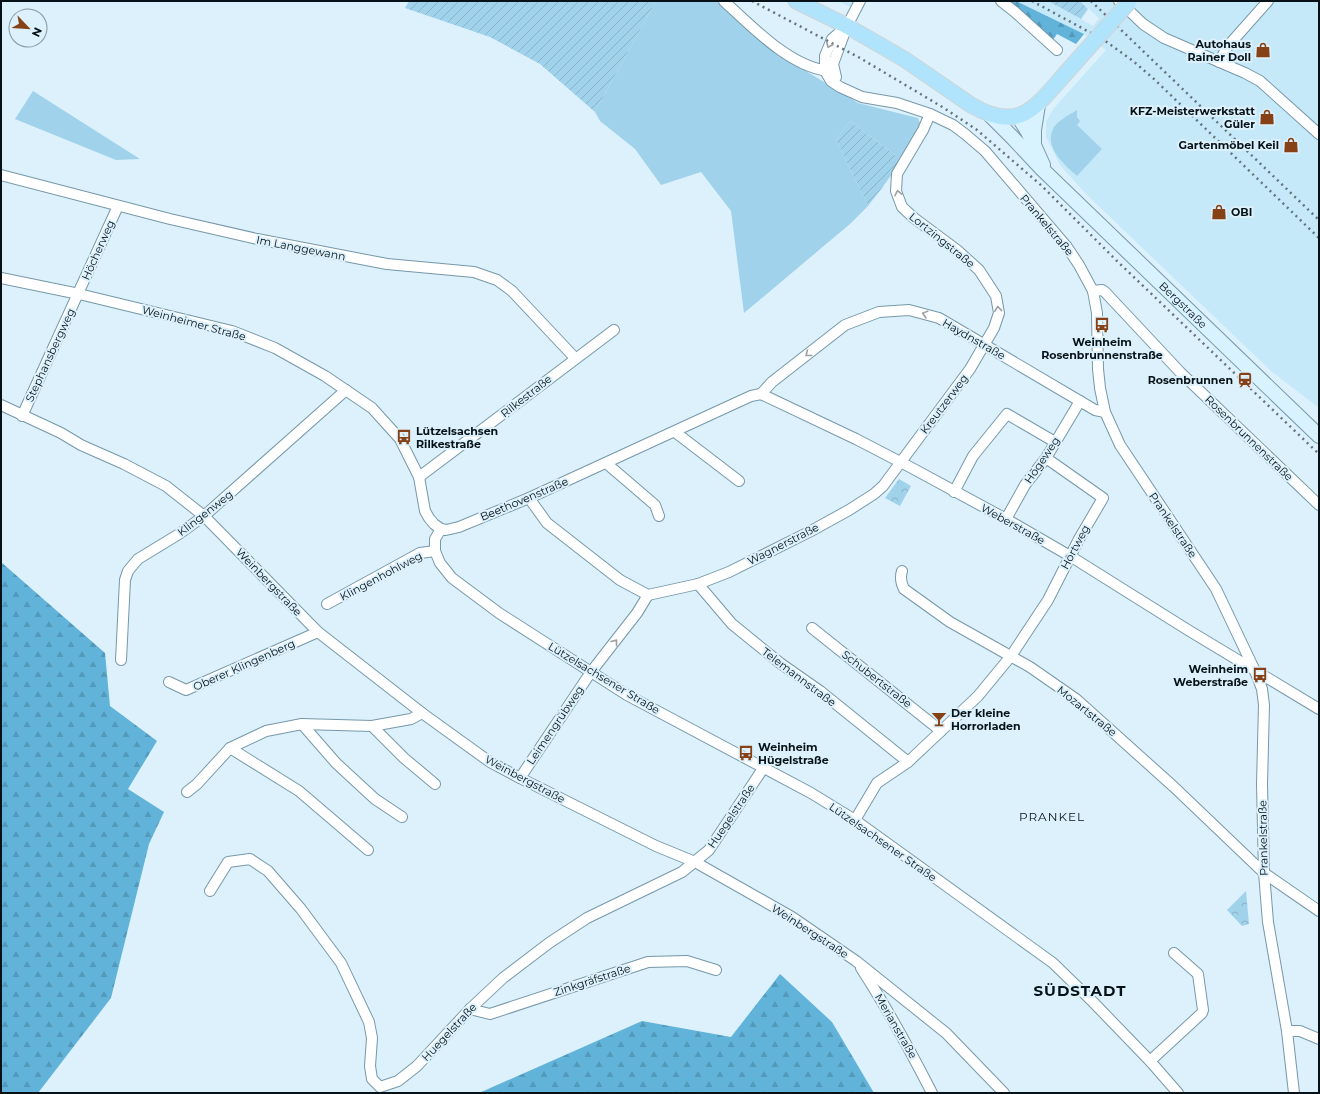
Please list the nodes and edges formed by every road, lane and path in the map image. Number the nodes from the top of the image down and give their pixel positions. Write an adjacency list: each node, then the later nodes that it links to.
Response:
1 (724, 1): 10 (street)
2 (796, 1): 7 (main road)
3 (860, 1): 7 (street)
4 (1001, 1): 8 (street)
5 (1126, 1): 9 (street); 11 (main road, bridge)
6 (1268, 1): 9 (street)
7 (847, 26): 10 (street); 13 (main road)
8 (1057, 50)
9 (1219, 62): 15 (street)
10 (829, 71): 12 (street, Prankelstraße)
11 (1038, 105): 14 (main road); 16 (main road)
12 (930, 114): 20 (street, Prankelstraße); 23 (street, Lortzingstraße, one-way to 12)
13 (990, 114): 14 (main road); 16 (main road, Bergstraße)
14 (1018, 116): 16 (main road)
15 (1319, 134)
16 (1028, 147): 32 (main road, Bergstraße)
17 (1, 175): 18 (street, Im Langgewann)
18 (118, 206): 21 (street, Höcherweg); 24 (street, Im Langgewann)
19 (1, 278): 21 (street, Weinheimer Straße)
20 (1093, 291): 29 (street, Prankelstraße); 41 (street, Rosenbrunnenstraße)
21 (79, 294): 25 (street, Weinheimer Straße); 30 (street, Stephansbergweg)
22 (614, 330): 24 (street, Rilkestraße)
23 (984, 344): 26 (street, Haydnstraße, one-way to 26); 27 (street, Haydnstraße); 35 (street, Kreutzerweg)
24 (575, 358): 37 (street, Rilkestraße)
25 (346, 390): 37 (street, Weinheimer Straße); 42 (street, Klingenweg)
26 (761, 394): 31 (street, Beethovenstraße); 35 (street, Weberstraße)
27 (1080, 401): 29 (street, Haydnstraße); 33 (street, Högeweg)
28 (1, 405): 30 (street, Weinbergstraße)
29 (1105, 412): 56 (street, Prankelstraße)
30 (22, 416): 42 (street, Weinbergstraße)
31 (675, 432): 36 (street, Beethovenstraße); 38 (street)
32 (1319, 436)
33 (1055, 442): 34 (street, Högeweg); 39 (street)
34 (1046, 458): 44 (street, Högeweg); 47 (street, Hörtweg)
35 (901, 462): 39 (street, Weberstraße); 49 (street, Wagnerstraße)
36 (606, 463): 40 (street, Beethovenstraße); 43 (street)
37 (419, 477): 45 (street, Weinheimer Straße)
38 (739, 481)
39 (954, 492): 44 (street, Weberstraße)
40 (529, 498): 45 (street, Beethovenstraße); 50 (street)
41 (1319, 505)
42 (204, 516): 53 (street, Weinbergstraße); 55 (street, Klingenweg)
43 (659, 516)
44 (1006, 519): 47 (street, Weberstraße)
45 (441, 529): 46 (street)
46 (435, 551): 51 (street, Klingenhohlweg); 57 (street, Lützelsachsener Straße)
47 (1070, 556): 54 (street, Hörtweg); 56 (street, Weberstraße)
48 (902, 571): 54 (street, Mozartstraße)
49 (698, 584): 50 (street, Wagnerstraße); 65 (street, Telemannstraße)
50 (648, 595): 57 (street, one-way to 50)
51 (327, 604)
52 (812, 628): 63 (street, Schubertstraße)
53 (318, 632): 58 (street, Oberer Klingenberg); 60 (street, Weinbergstraße)
54 (1011, 656): 63 (street); 74 (street, Mozartstraße)
55 (121, 660)
56 (1255, 671): 59 (street, Weberstraße); 74 (street, Prankelstraße)
57 (591, 672): 66 (street, Lützelsachsener Straße); 67 (street, Leimengrübweg)
58 (169, 682)
59 (1319, 708)
60 (422, 713): 62 (street); 67 (street, Weinbergstraße)
61 (302, 724): 62 (street); 64 (street); 70 (street)
62 (372, 726): 68 (street)
63 (942, 731): 65 (street)
64 (230, 748): 69 (street); 72 (street)
65 (908, 762): 71 (street)
66 (764, 767): 71 (street, Lützelsachsener Straße); 73 (street, Huegelstraße)
67 (520, 778): 73 (street, Weinbergstraße)
68 (435, 784)
69 (187, 792)
70 (402, 817)
71 (855, 820): 83 (street, Lützelsachsener Straße)
72 (368, 850)
73 (695, 862): 78 (street, Weinbergstraße); 80 (street, Huegelstraße)
74 (1264, 873): 76 (street, Mozartstraße); 81 (street, Prankelstraße)
75 (210, 891): 80 (street, Huegelstraße)
76 (1319, 911)
77 (1174, 953): 83 (street)
78 (856, 961): 84 (street, Merianstraße); 85 (street, Weinbergstraße)
79 (716, 970): 80 (street, Zinkgräfstraße)
80 (470, 1010)
81 (1287, 1031): 82 (street); 87 (street, Prankelstraße)
82 (1319, 1039)
83 (1150, 1061): 86 (street, Lützelsachsener Straße)
84 (932, 1093)
85 (1004, 1093)
86 (1178, 1093)
87 (1294, 1093)

